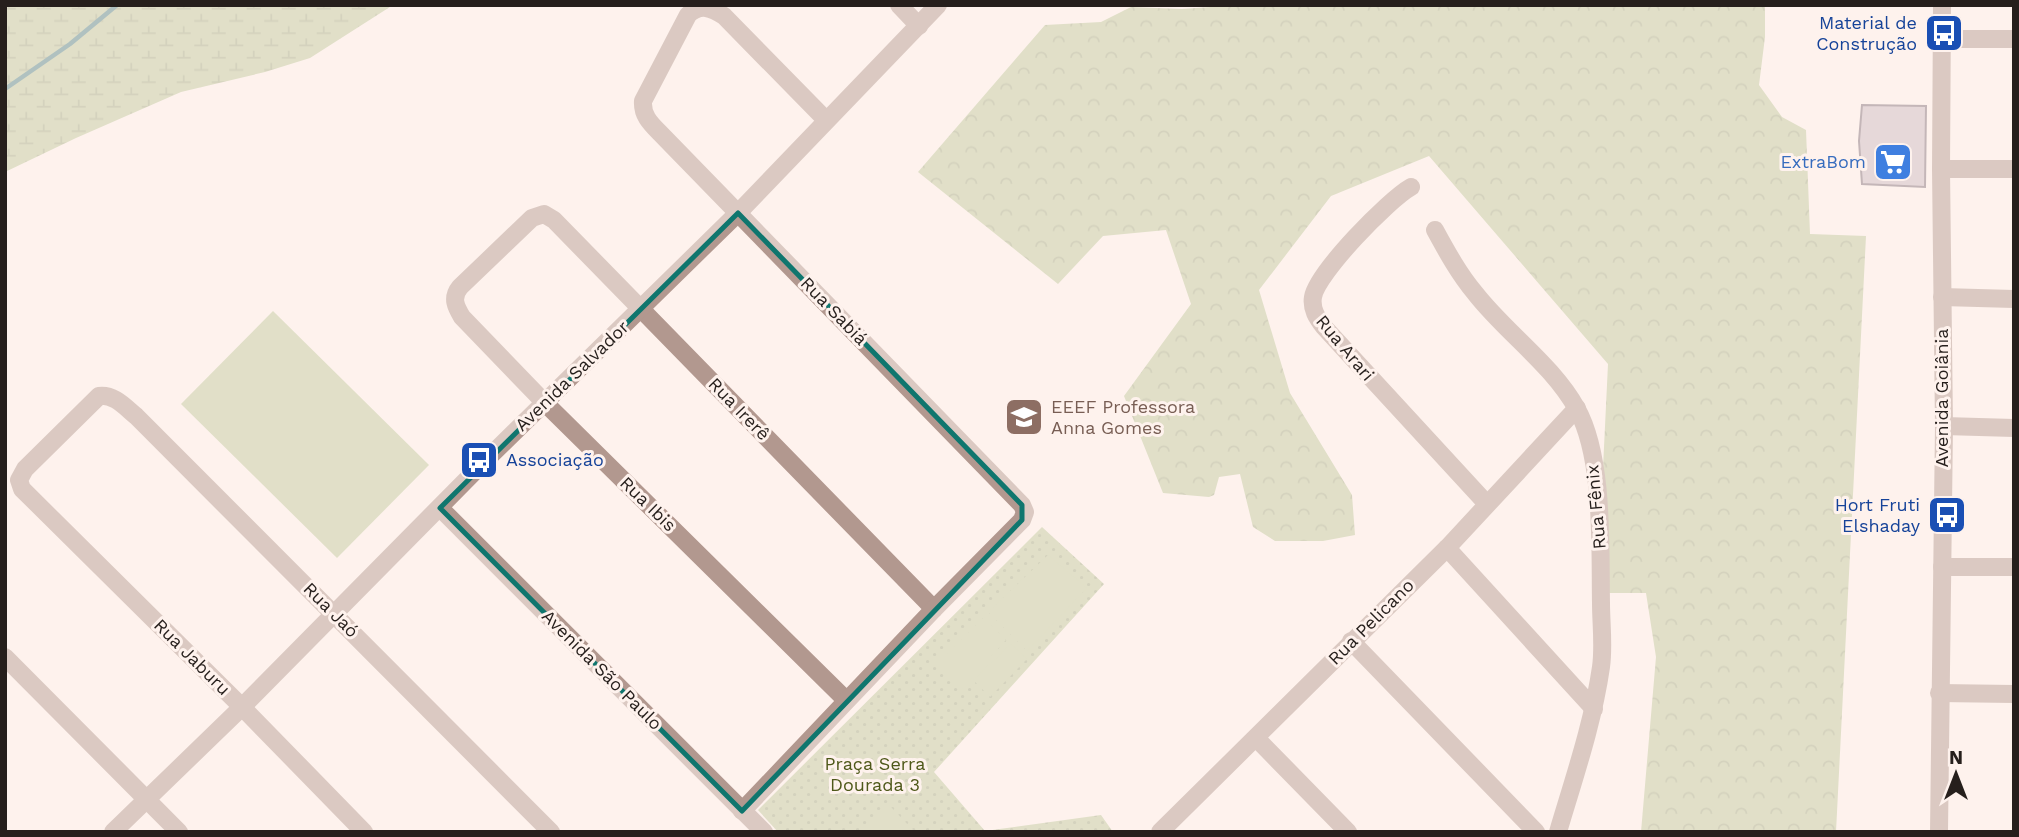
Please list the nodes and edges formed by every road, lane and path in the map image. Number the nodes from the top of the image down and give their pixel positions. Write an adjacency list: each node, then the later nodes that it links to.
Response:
1 (899, 5): 4 (street)
2 (939, 5): 4 (street, Avenida Salvador)
3 (1942, 5): 5 (street, Avenida Goiânia)
4 (919, 26): 7 (street, Avenida Salvador)
5 (1941, 39): 6 (street); 8 (street, Avenida Goiânia)
6 (2014, 39)
7 (826, 120): 11 (street, Avenida Salvador); 11 (street, Rua Sabiá)
8 (1941, 169): 9 (street); 13 (street, Avenida Goiânia)
9 (2014, 169)
10 (1411, 187): 22 (street, Rua Arari)
11 (738, 213): 16 (street, Avenida Salvador); 27 (street, Rua Sabiá)
12 (1436, 230): 18 (street, Rua Fênix)
13 (1942, 297): 14 (street); 19 (street, Avenida Goiânia)
14 (2014, 299)
15 (455, 303): 16 (street, Rua Irerê); 17 (street, Rua Ibis)
16 (640, 309): 17 (street, Avenida Salvador); 27 (street, Rua Irerê)
17 (544, 402): 23 (street, Avenida Salvador); 33 (street, Rua Ibis)
18 (1577, 408): 22 (street, Rua Pelicano); 35 (street, Rua Fênix)
19 (1944, 426): 20 (street); 25 (street, Avenida Goiânia)
20 (2014, 428)
21 (20, 484): 28 (street, Rua Jaó); 34 (street, Rua Jaburu)
22 (1487, 504): 24 (street, Rua Pelicano)
23 (440, 508): 28 (street, Avenida Salvador); 38 (street, Avenida São Paulo)
24 (1447, 548): 29 (street, Rua Pelicano); 35 (street)
25 (1942, 567): 26 (street); 31 (street, Avenida Goiânia)
26 (2014, 567)
27 (934, 609): 33 (street)
28 (335, 614): 34 (street, Avenida Salvador); 42 (street, Rua Jaó)
29 (1351, 640): 36 (street, Rua Pelicano); 46 (street)
30 (5, 657): 37 (street)
31 (1939, 693): 32 (street); 48 (street, Avenida Goiânia)
32 (2014, 694)
33 (846, 700): 38 (street)
34 (242, 707): 37 (street, Avenida Salvador); 41 (street, Rua Jaburu)
35 (1594, 709): 47 (street, Rua Fênix)
36 (1255, 738): 44 (street, Rua Pelicano); 45 (street)
37 (146, 798): 39 (street, Avenida Salvador); 40 (street)
38 (743, 811): 43 (street, Avenida São Paulo)
39 (113, 832)
40 (179, 832)
41 (364, 832)
42 (551, 832)
43 (764, 832)
44 (1160, 832)
45 (1348, 832)
46 (1536, 832)
47 (1558, 832)
48 (1939, 832)

